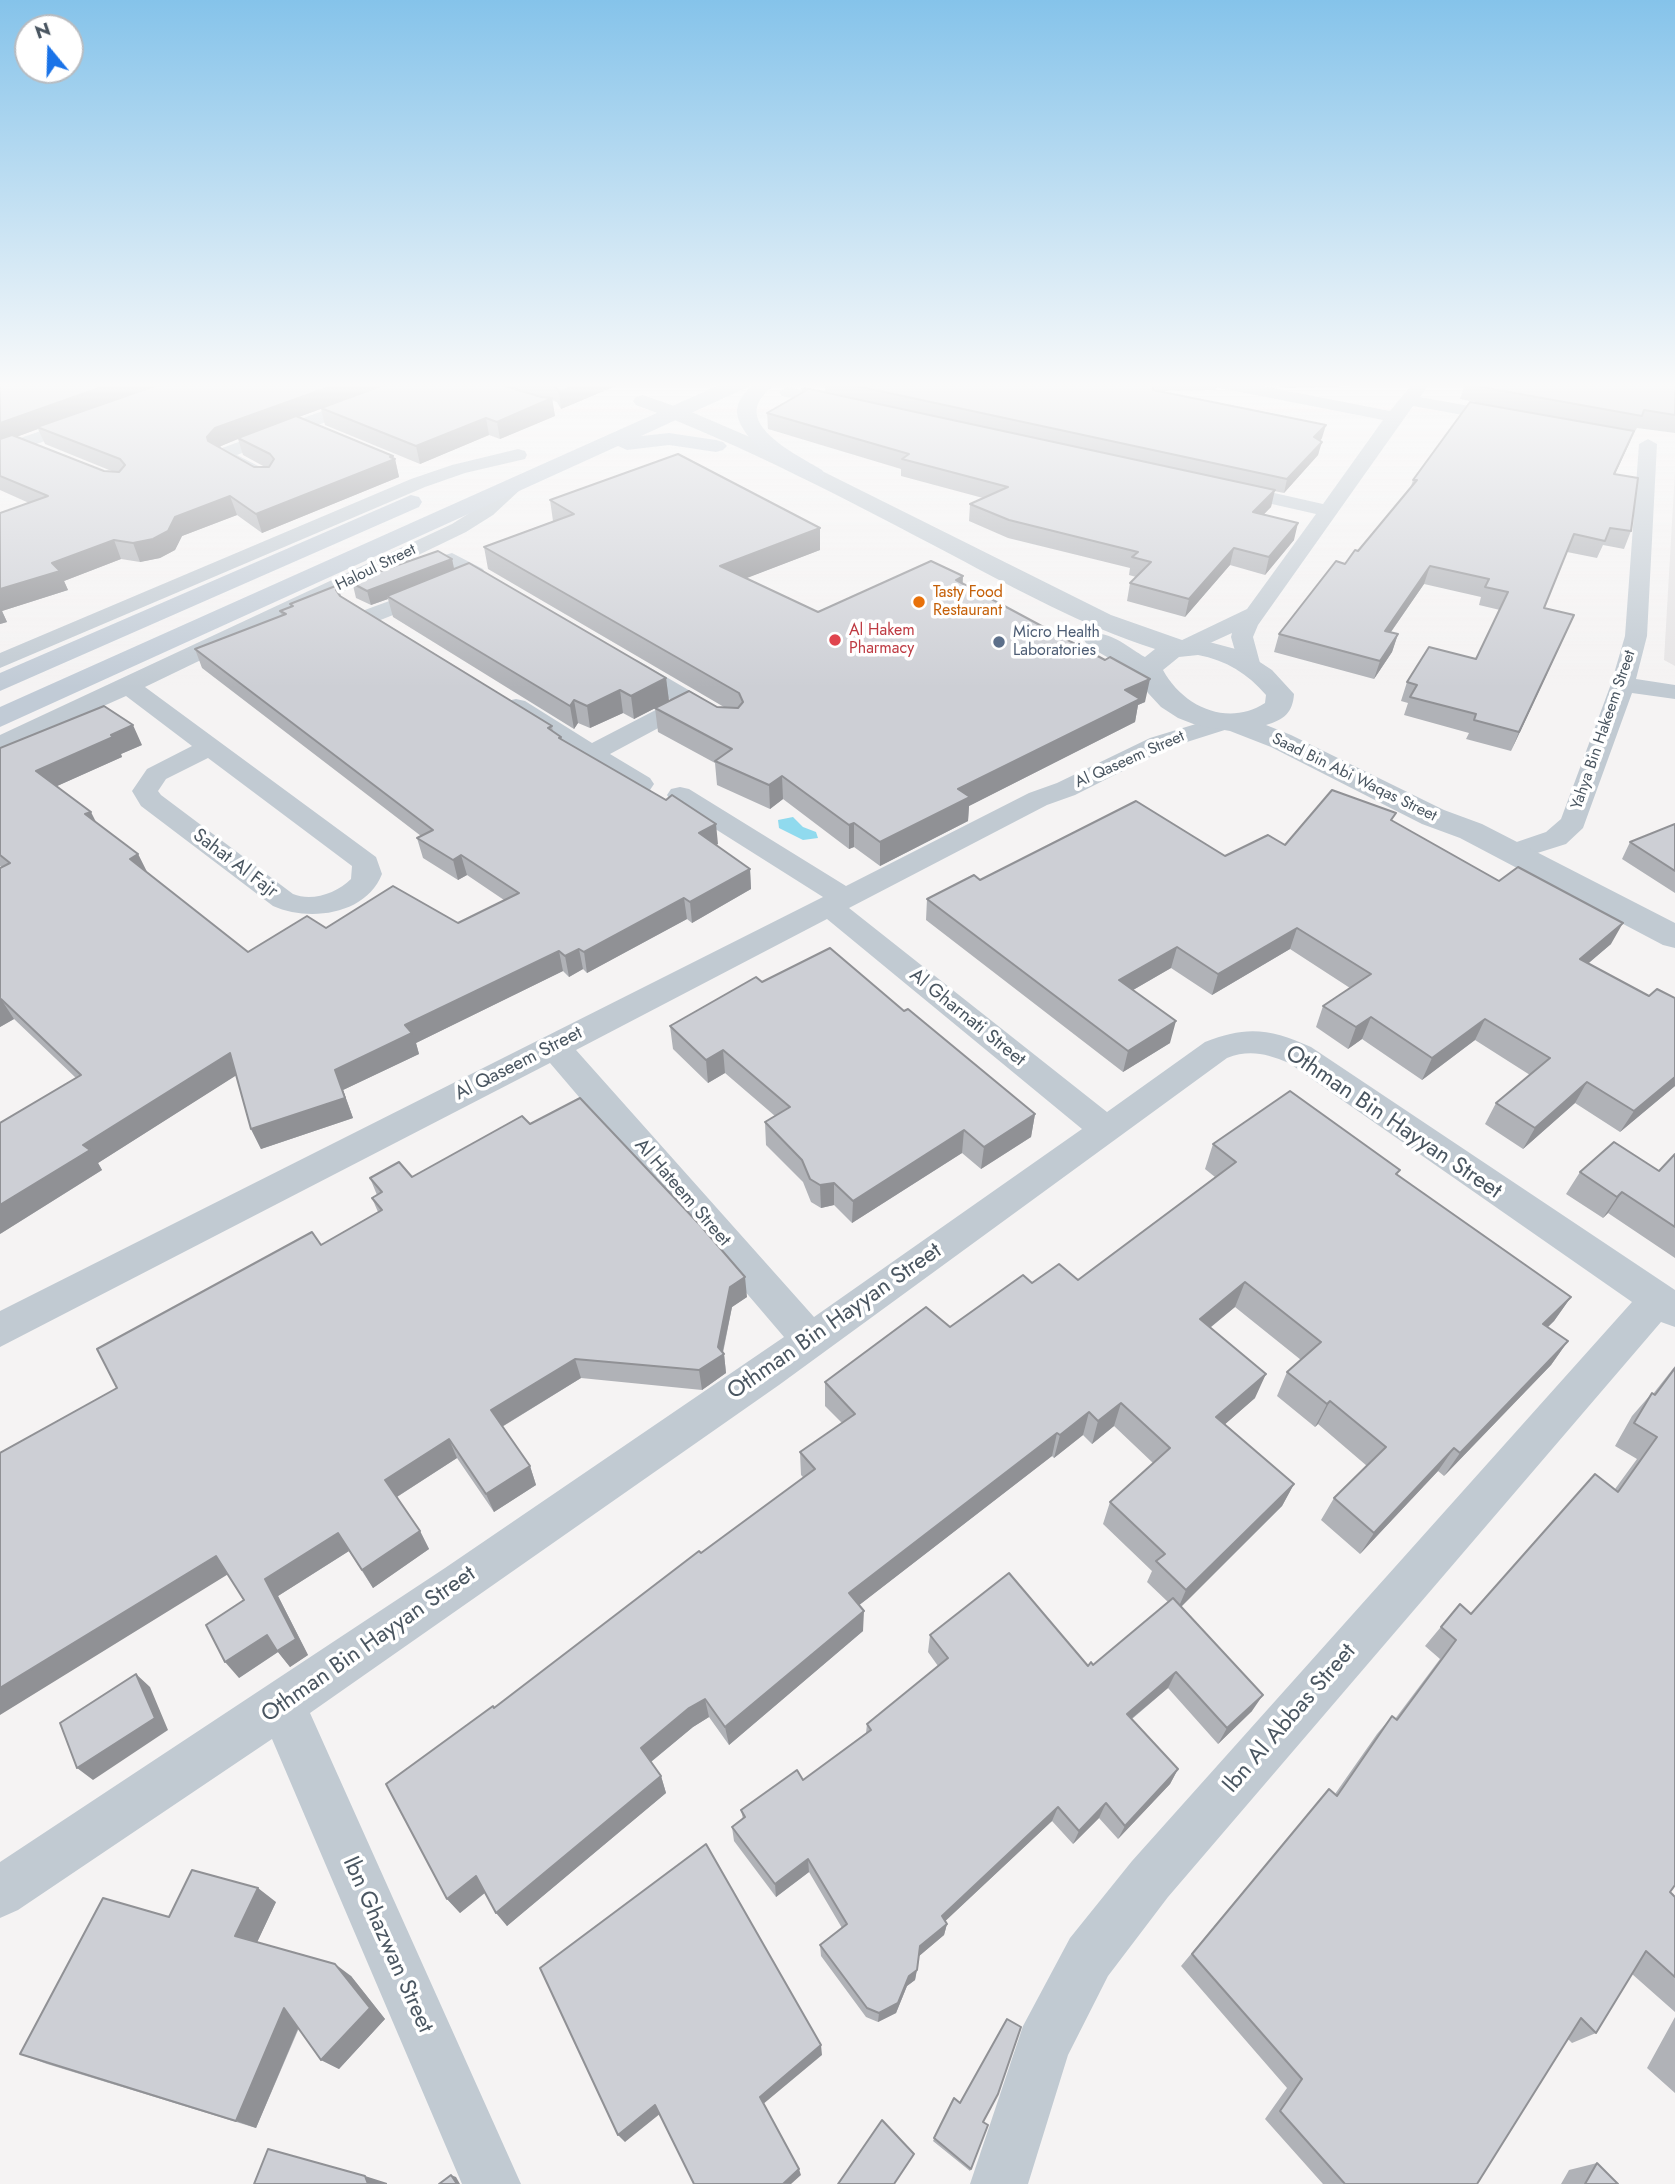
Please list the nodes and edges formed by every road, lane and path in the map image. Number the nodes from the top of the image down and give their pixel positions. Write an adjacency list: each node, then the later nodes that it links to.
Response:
1 (399, 484): 21 (street)
2 (453, 484): 24 (main road)
3 (790, 484): 23 (street)
4 (831, 484): 19 (street)
5 (1208, 484): 9 (street)
6 (1349, 484): 9 (street)
7 (1645, 484): 25 (street, Yahya Bin Hakeem Street)
8 (514, 485): 12 (street, Haloul Street); 32 (main road, Haloul Street)
9 (1330, 511): 16 (street)
10 (452, 559): 11 (street)
11 (475, 573): 13 (street); 15 (street)
12 (363, 575): 14 (street, Haloul Street); 15 (street)
13 (499, 588)
14 (329, 591): 17 (street); 26 (street, Haloul Street)
15 (408, 600): 17 (street)
16 (1254, 614): 19 (street); 22 (street)
17 (370, 616): 18 (street)
18 (393, 630)
19 (1183, 648): 22 (street); 23 (street)
20 (607, 652): 30 (street)
21 (0, 661)
22 (1248, 663): 28 (street, Saad Bin Abi Waqas Street)
23 (1149, 670): 31 (street, Saad Bin Abi Waqas Street)
24 (0, 683)
25 (1623, 684): 27 (street); 42 (street, Yahya Bin Hakeem Street)
26 (128, 686): 35 (street, Haloul Street); 36 (street, Sahat Al Fajr)
27 (1675, 692)
28 (1280, 694): 34 (street); 41 (street, Saad Bin Abi Waqas Street)
29 (498, 695): 37 (street)
30 (690, 702): 33 (street); 37 (street)
31 (1176, 703): 34 (street, Saad Bin Abi Waqas Street); 40 (street, Al Qaseem Street)
32 (0, 718)
33 (730, 724)
34 (1229, 724): 40 (street, Al Qaseem Street); 41 (street, Saad Bin Abi Waqas Street)
35 (0, 744)
36 (210, 747): 36 (street, Sahat Al Fajr)
37 (592, 753): 38 (street)
38 (641, 784)
39 (680, 795): 43 (street, Al Gharnati Street)
40 (1038, 799): 43 (street, Al Qaseem Street)
41 (1471, 831): 42 (street, Saad Bin Abi Waqas Street)
42 (1512, 853): 44 (street, Saad Bin Abi Waqas Street)
43 (837, 902): 45 (street, Al Qaseem Street); 46 (street, Al Gharnati Street)
44 (1675, 937)
45 (554, 1046): 48 (street, Al Qaseem Street); 49 (street, Al Hateem Street)
46 (1106, 1130): 47 (street, Othman Bin Hayyan Street); 49 (street, Othman Bin Hayyan Street)
47 (1666, 1306): 53 (street, Ibn Al Abbas Street)
48 (0, 1330)
49 (810, 1340): 50 (street, Othman Bin Hayyan Street)
50 (282, 1706): 51 (street, Othman Bin Hayyan Street); 52 (street, Ibn Ghazwan Street)
51 (0, 1892)
52 (492, 2184)
53 (999, 2184)

